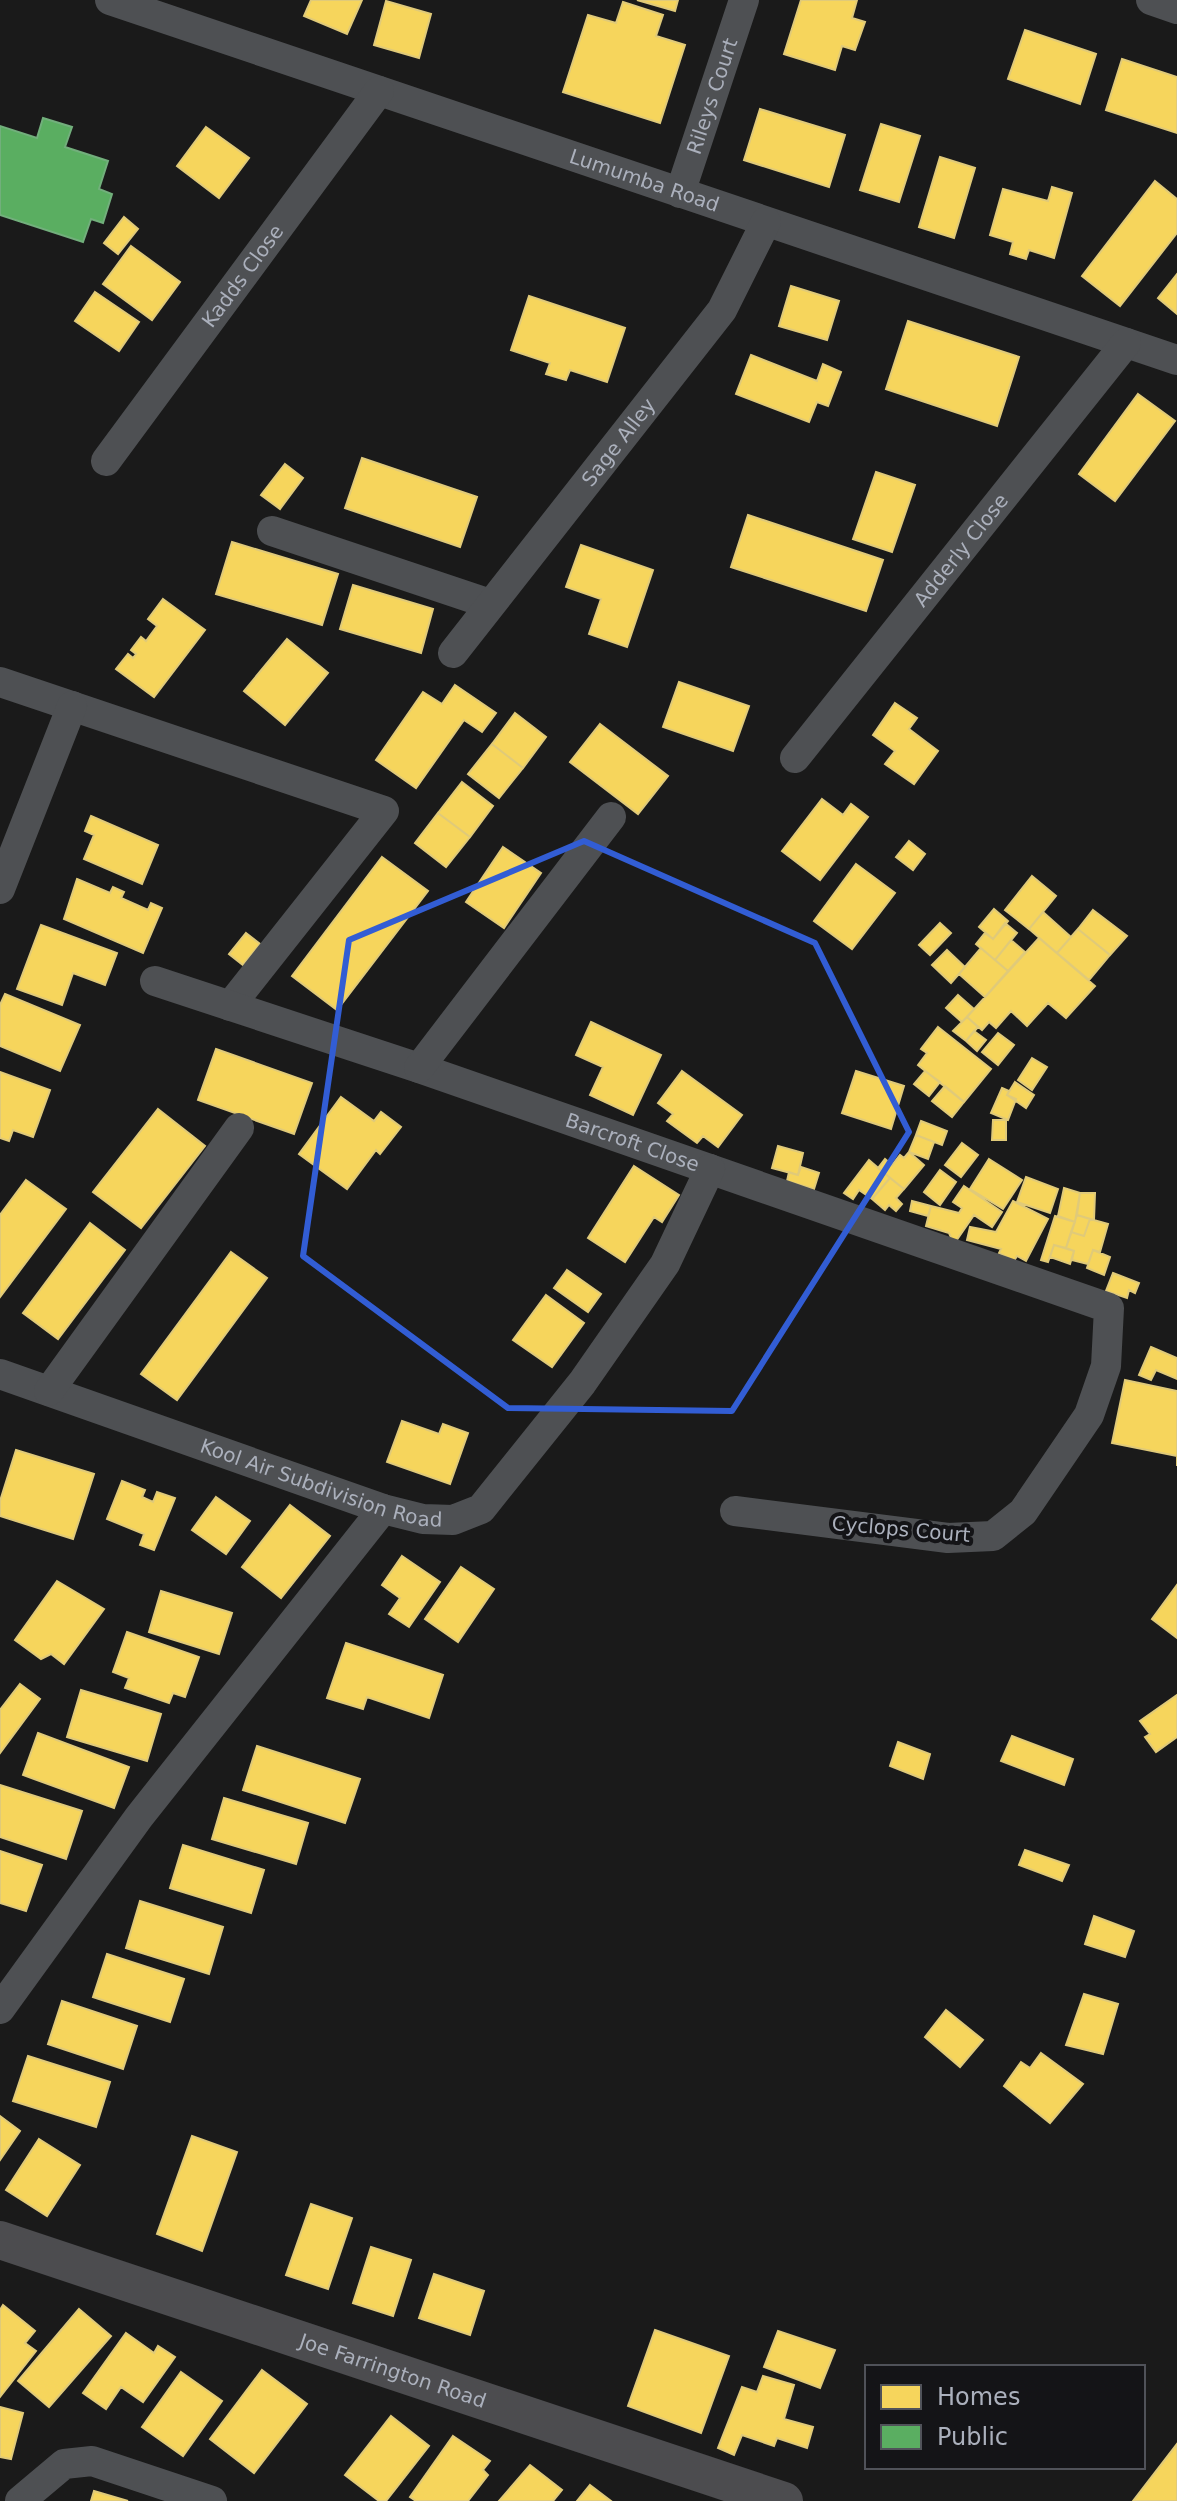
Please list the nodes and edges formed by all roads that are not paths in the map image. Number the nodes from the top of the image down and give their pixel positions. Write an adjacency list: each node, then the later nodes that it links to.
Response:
1 (110, 0): 5 (street, Lumumba Road)
2 (744, 0): 6 (street, Rileys Court)
3 (1151, 0): 4 (street)
4 (1177, 9)
5 (379, 91): 6 (street, Lumumba Road); 10 (street, Kadds Close)
6 (680, 193): 7 (street, Lumumba Road)
7 (766, 222): 8 (street, Lumumba Road); 12 (street, Sage Alley)
8 (1126, 343): 9 (street, Lumumba Road); 16 (street, Adderly Close)
9 (1177, 360)
10 (106, 461)
11 (272, 531): 12 (street)
12 (490, 604): 13 (street, Sage Alley)
13 (453, 653)
14 (0, 682): 15 (street)
15 (72, 706): 18 (street); 20 (street)
16 (795, 758)
17 (611, 817): 21 (street)
18 (0, 889)
19 (155, 981): 20 (street, Barcroft Close)
20 (230, 1006): 21 (street, Barcroft Close)
21 (419, 1068): 23 (street, Barcroft Close)
22 (239, 1128): 26 (street)
23 (710, 1169): 24 (street, Barcroft Close); 27 (street, Kool Air Subdivision Road)
24 (1109, 1308): 28 (street, Cyclops Court)
25 (0, 1374): 26 (street, Kool Air Subdivision Road)
26 (49, 1391): 27 (street, Kool Air Subdivision Road)
27 (383, 1509): 29 (street)
28 (735, 1511)
29 (0, 2009)
30 (5, 2250): 33 (main road, Joe Farrington Road)
31 (20, 2501): 32 (street)
32 (212, 2501)
33 (784, 2501)

